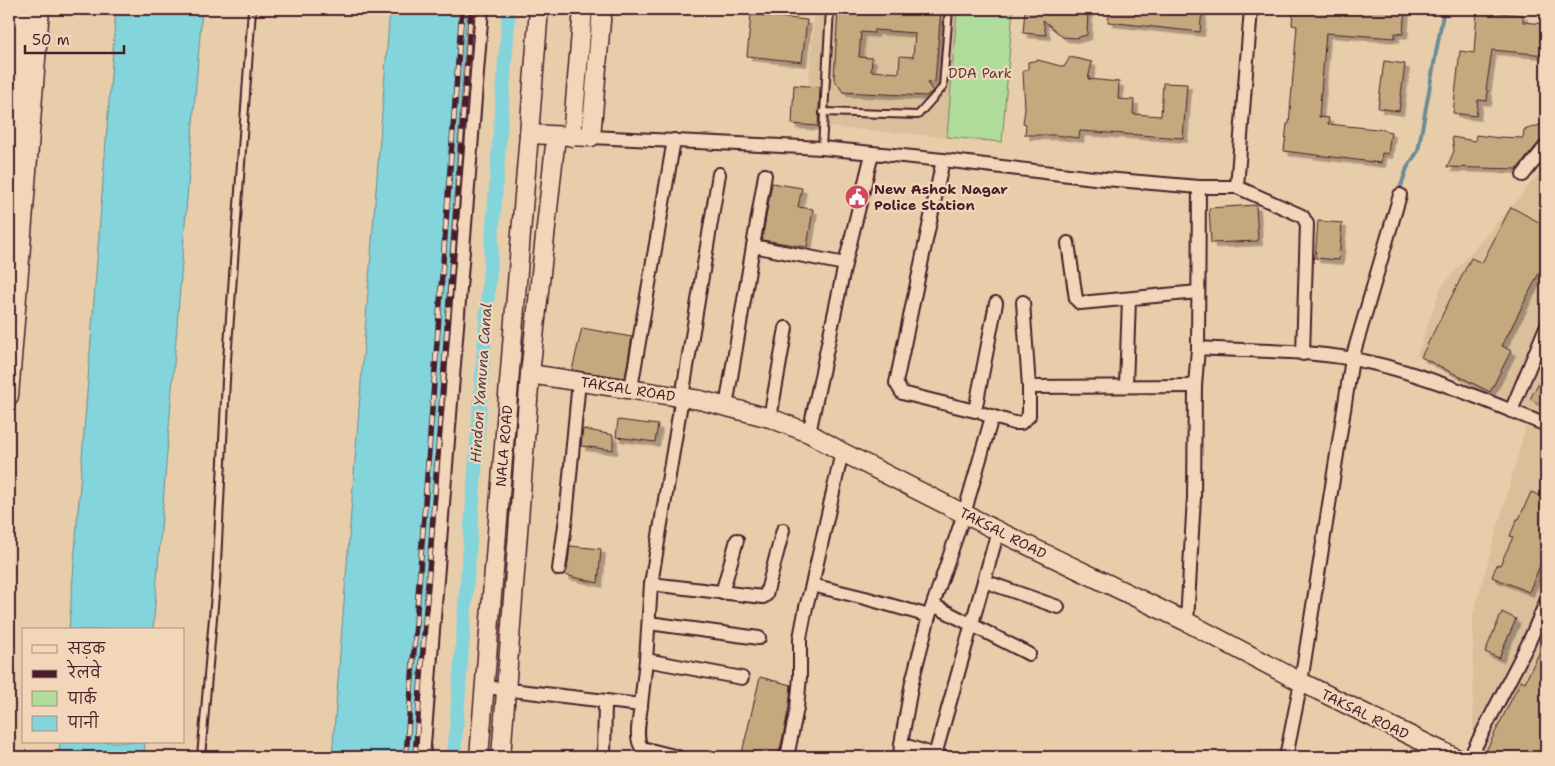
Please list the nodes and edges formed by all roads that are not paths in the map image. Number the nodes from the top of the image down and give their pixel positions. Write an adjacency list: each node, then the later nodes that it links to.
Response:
1 (23, 9): 25 (street)
2 (40, 9): 27 (street)
3 (252, 9): 85 (lane)
4 (482, 9): 86 (street)
5 (539, 9): 12 (street, NALA ROAD)
6 (583, 9): 13 (street, NALA ROAD)
7 (602, 9): 14 (street)
8 (830, 9): 11 (lane)
9 (949, 9): 11 (lane)
10 (1251, 9): 24 (street)
11 (823, 112): 17 (lane)
12 (529, 134): 13 (street); 69 (street, NALA ROAD)
13 (564, 136): 14 (street); 40 (street, NALA ROAD)
14 (591, 137): 15 (street)
15 (674, 140): 17 (street); 45 (street)
16 (1546, 146): 22 (street)
17 (822, 148): 18 (street)
18 (872, 154): 19 (street); 30 (street)
19 (943, 160): 23 (street); 49 (street)
20 (718, 174): 47 (street)
21 (766, 175): 29 (street)
22 (1523, 175)
23 (1199, 187): 24 (street); 31 (street)
24 (1237, 187): 38 (street)
25 (9, 195)
26 (1400, 196): 39 (street)
27 (16, 227): 46 (street)
28 (1068, 243): 32 (street)
29 (753, 246): 30 (street); 48 (street)
30 (845, 264): 54 (street)
31 (1198, 292): 32 (street); 37 (street)
32 (1129, 299): 42 (street)
33 (1023, 302): 44 (street)
34 (996, 303): 49 (street)
35 (1546, 327): 50 (street)
36 (786, 328): 52 (street)
37 (1198, 348): 38 (street); 43 (street)
38 (1303, 354): 39 (street)
39 (1352, 359): 50 (street); 77 (street)
40 (530, 374): 41 (street, TAKSAL ROAD); 72 (street, NALA ROAD)
41 (579, 381): 45 (street, TAKSAL ROAD); 60 (street)
42 (1126, 386): 43 (street); 44 (street)
43 (1195, 386): 68 (street)
44 (1029, 387): 51 (street)
45 (631, 388): 47 (street, TAKSAL ROAD)
46 (9, 396)
47 (681, 397): 48 (street, TAKSAL ROAD); 62 (street)
48 (726, 407): 52 (street, TAKSAL ROAD)
49 (975, 411): 51 (street)
50 (1511, 411): 53 (street)
51 (992, 417): 56 (street)
52 (770, 418): 54 (street, TAKSAL ROAD)
53 (1546, 425)
54 (809, 433): 55 (street, TAKSAL ROAD)
55 (842, 452): 56 (street, TAKSAL ROAD); 63 (street)
56 (964, 514): 58 (street, TAKSAL ROAD); 67 (street)
57 (783, 530): 64 (street)
58 (998, 531): 61 (street); 68 (street, TAKSAL ROAD)
59 (738, 540): 64 (street)
60 (559, 569)
61 (984, 581): 66 (street); 71 (street)
62 (651, 584): 64 (street); 70 (street)
63 (812, 585): 67 (street); 91 (street)
64 (722, 593)
65 (1546, 603): 95 (street)
66 (1058, 607)
67 (931, 610): 71 (street); 82 (street)
68 (1187, 622): 77 (street, TAKSAL ROAD)
69 (490, 623): 72 (street); 78 (street, NALA ROAD)
70 (649, 623): 73 (street); 75 (street)
71 (972, 624): 74 (street); 84 (street)
72 (511, 626): 79 (street, NALA ROAD)
73 (759, 638)
74 (1029, 654)
75 (646, 660): 76 (street); 81 (street)
76 (742, 678)
77 (1301, 682): 93 (street); 94 (street, TAKSAL ROAD)
78 (485, 687): 79 (street); 87 (street, NALA ROAD)
79 (506, 689): 80 (street); 88 (street, NALA ROAD)
80 (605, 701): 81 (street); 89 (street)
81 (641, 705): 83 (street)
82 (902, 744): 84 (street); 92 (street)
83 (662, 755): 90 (street)
84 (938, 756)
85 (201, 757)
86 (423, 757)
87 (479, 757)
88 (501, 757)
89 (604, 757)
90 (678, 757)
91 (787, 757)
92 (900, 757)
93 (1286, 757)
94 (1454, 757)
95 (1470, 757)

